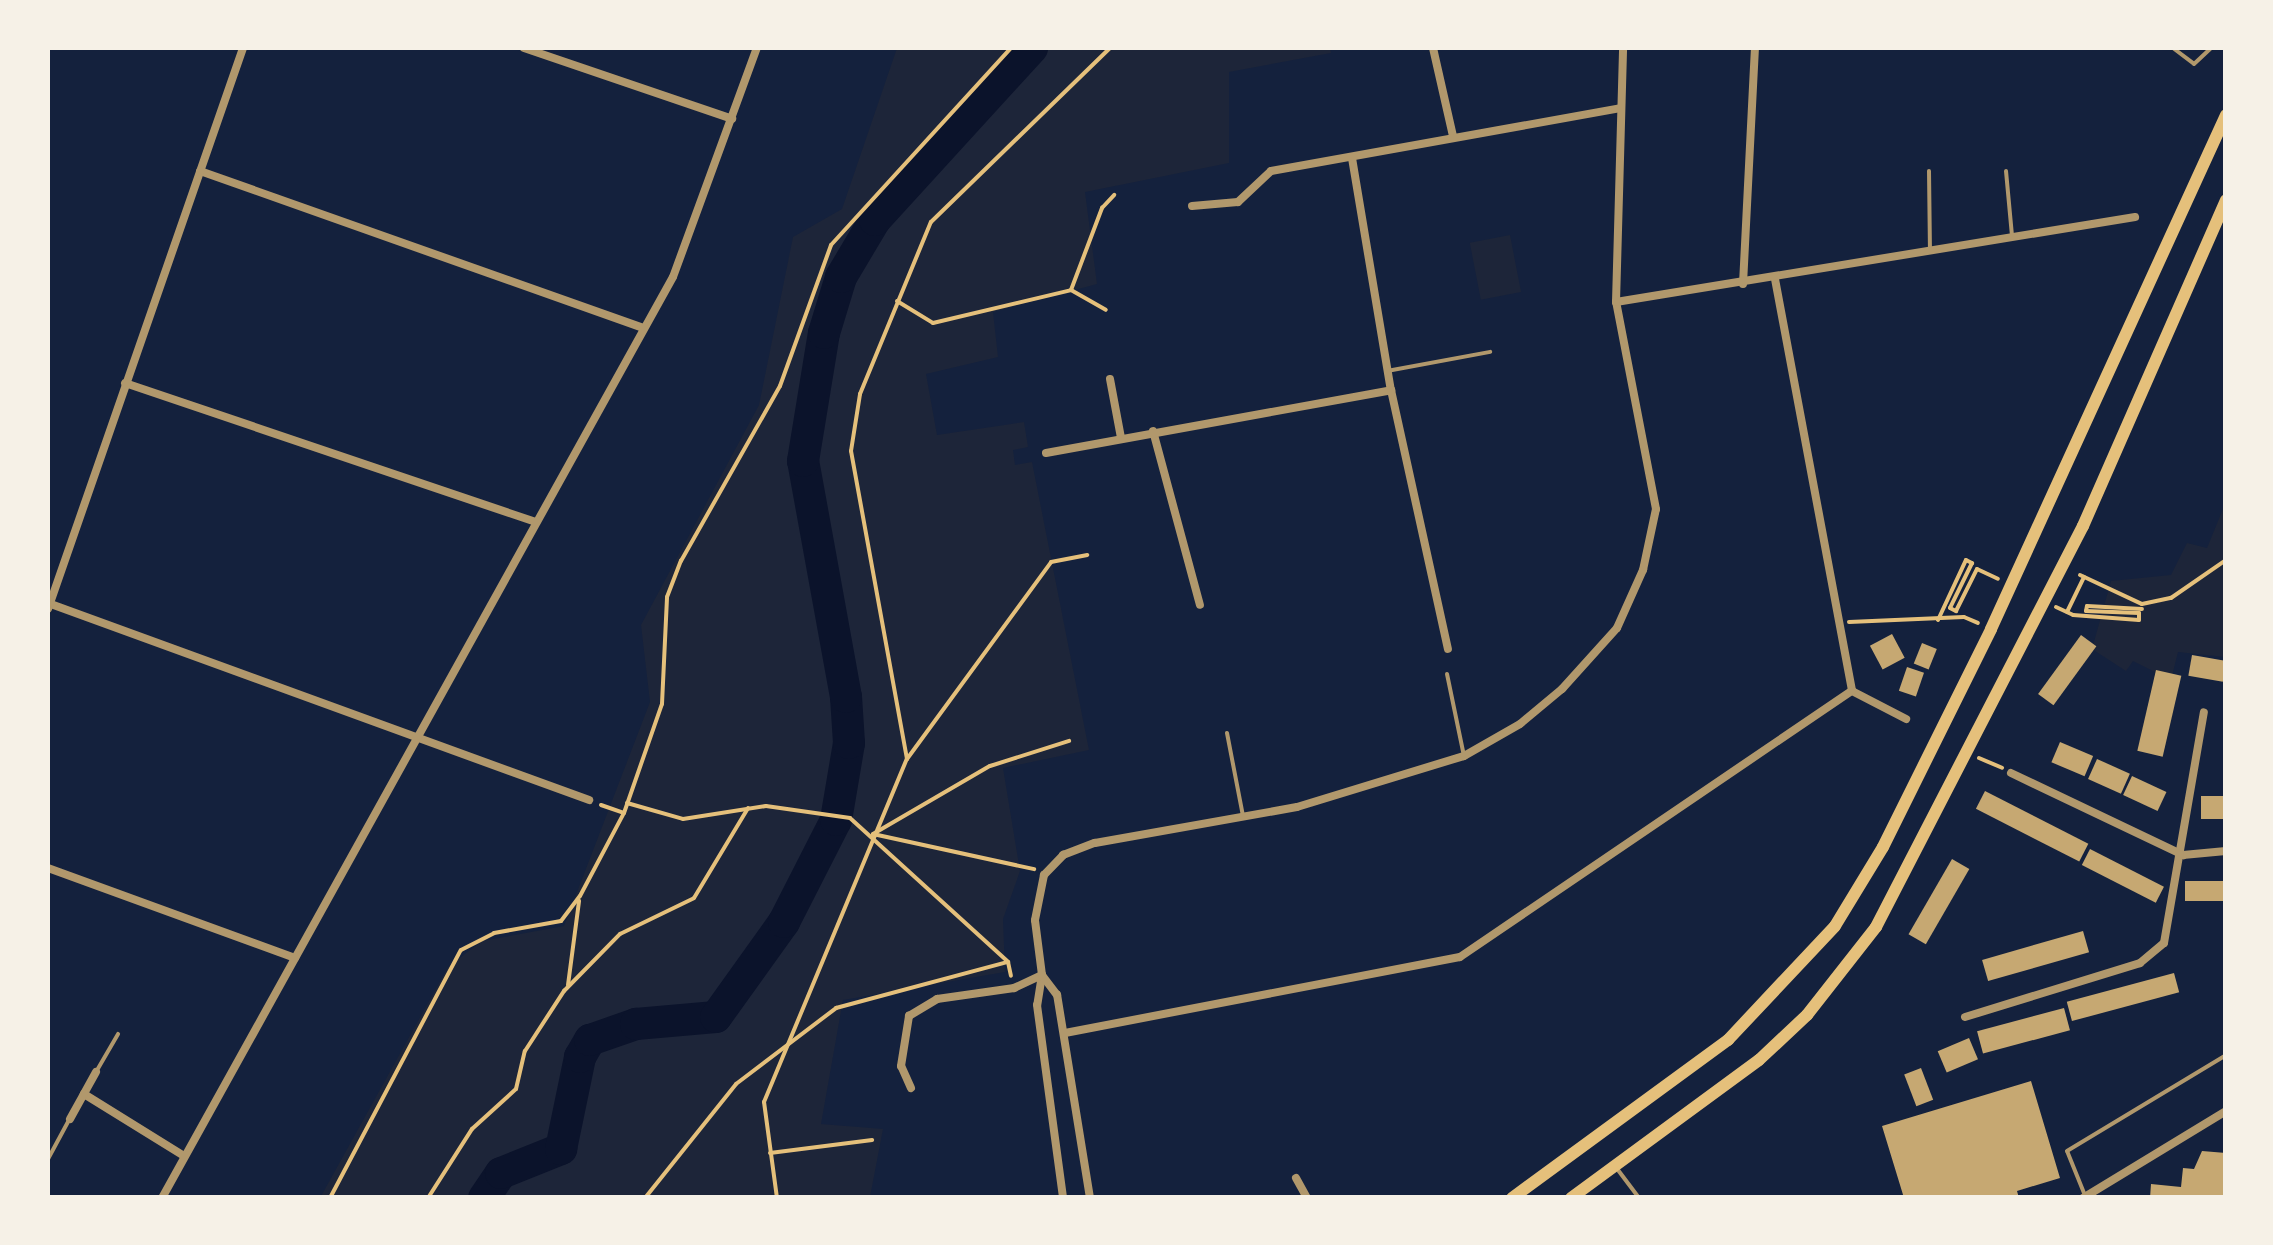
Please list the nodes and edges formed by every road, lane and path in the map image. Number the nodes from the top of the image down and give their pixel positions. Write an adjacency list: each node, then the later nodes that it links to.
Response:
1 (243, 48): 16 (street)
2 (524, 48): 13 (street)
3 (757, 48): 13 (street)
4 (1011, 48): 62 (path)
5 (1110, 48): 28 (path)
6 (1433, 48): 14 (street)
7 (1623, 48): 11 (street)
8 (1755, 48): 26 (street)
9 (2172, 48): 10 (lane)
10 (2211, 48)
11 (1620, 108): 14 (street); 29 (street)
12 (2226, 115): 100 (highway)
13 (732, 119): 31 (street)
14 (1453, 136): 15 (street)
15 (1352, 158): 21 (street); 33 (street)
16 (200, 171): 31 (street); 35 (street)
17 (2006, 171): 23 (lane)
18 (1929, 172): 24 (lane)
19 (1114, 195): 27 (path)
20 (2226, 200): 89 (highway)
21 (1192, 206)
22 (2135, 217): 23 (street)
23 (2012, 236): 24 (street)
24 (1930, 251): 25 (street)
25 (1775, 279): 26 (street); 49 (street)
26 (1742, 284): 29 (street)
27 (1071, 290): 28 (path); 30 (path)
28 (897, 300): 59 (path)
29 (1616, 302): 58 (street)
30 (1106, 310)
31 (644, 328): 40 (street)
32 (1490, 352): 33 (lane)
33 (1388, 371): 36 (street)
34 (1110, 379): 38 (street)
35 (126, 383): 40 (street); 45 (street)
36 (1391, 390): 37 (street); 50 (street)
37 (1154, 431): 38 (street); 46 (street)
38 (1121, 438): 39 (street)
39 (1046, 453)
40 (535, 522): 56 (street)
41 (1086, 555): 59 (path)
42 (2226, 560): 44 (path)
43 (1977, 569): 47 (path)
44 (2142, 604): 44 (path)
45 (48, 605): 56 (street)
46 (1200, 605)
47 (1938, 620): 48 (path); 49 (path)
48 (1971, 620)
49 (1840, 622): 52 (street)
50 (1448, 649)
51 (1446, 674): 58 (lane)
52 (1852, 692): 54 (street); 76 (street)
53 (2204, 712): 68 (street)
54 (1906, 719)
55 (1227, 732): 65 (lane)
56 (417, 738): 61 (street); 72 (street)
57 (1069, 740): 66 (path)
58 (1464, 756): 65 (street)
59 (907, 759): 66 (path)
60 (2011, 772): 68 (street)
61 (588, 800): 64 (path)
62 (627, 803): 63 (path); 64 (path)
63 (748, 808): 66 (path); 74 (path)
64 (624, 814): 71 (path)
65 (1243, 816): 70 (street)
66 (874, 834): 70 (path); 78 (path); 78 (path)
67 (2226, 851): 68 (street)
68 (2182, 855): 75 (street)
69 (48, 868): 72 (street)
70 (1044, 874): 73 (street)
71 (580, 896): 74 (path); 93 (path)
72 (296, 958): 87 (street)
73 (1042, 975): 76 (street); 81 (street); 97 (street)
74 (564, 991): 94 (path)
75 (1965, 1017)
76 (1065, 1033): 98 (street)
77 (118, 1034): 80 (lane)
78 (779, 1052): 86 (path); 95 (path)
79 (2226, 1055): 91 (lane)
80 (96, 1072): 82 (street)
81 (910, 1088)
82 (84, 1094): 84 (street); 87 (street)
83 (2226, 1111): 91 (street)
84 (70, 1119): 88 (lane)
85 (872, 1140): 86 (path)
86 (770, 1153): 96 (path)
87 (184, 1156): 92 (street)
88 (48, 1159)
89 (1615, 1166): 101 (highway); 102 (lane)
90 (1296, 1178): 99 (street)
91 (2085, 1197)
92 (162, 1198)
93 (330, 1198)
94 (428, 1198)
95 (645, 1198)
96 (777, 1198)
97 (1063, 1198)
98 (1090, 1198)
99 (1308, 1198)
100 (1512, 1198)
101 (1570, 1198)
102 (1639, 1198)

